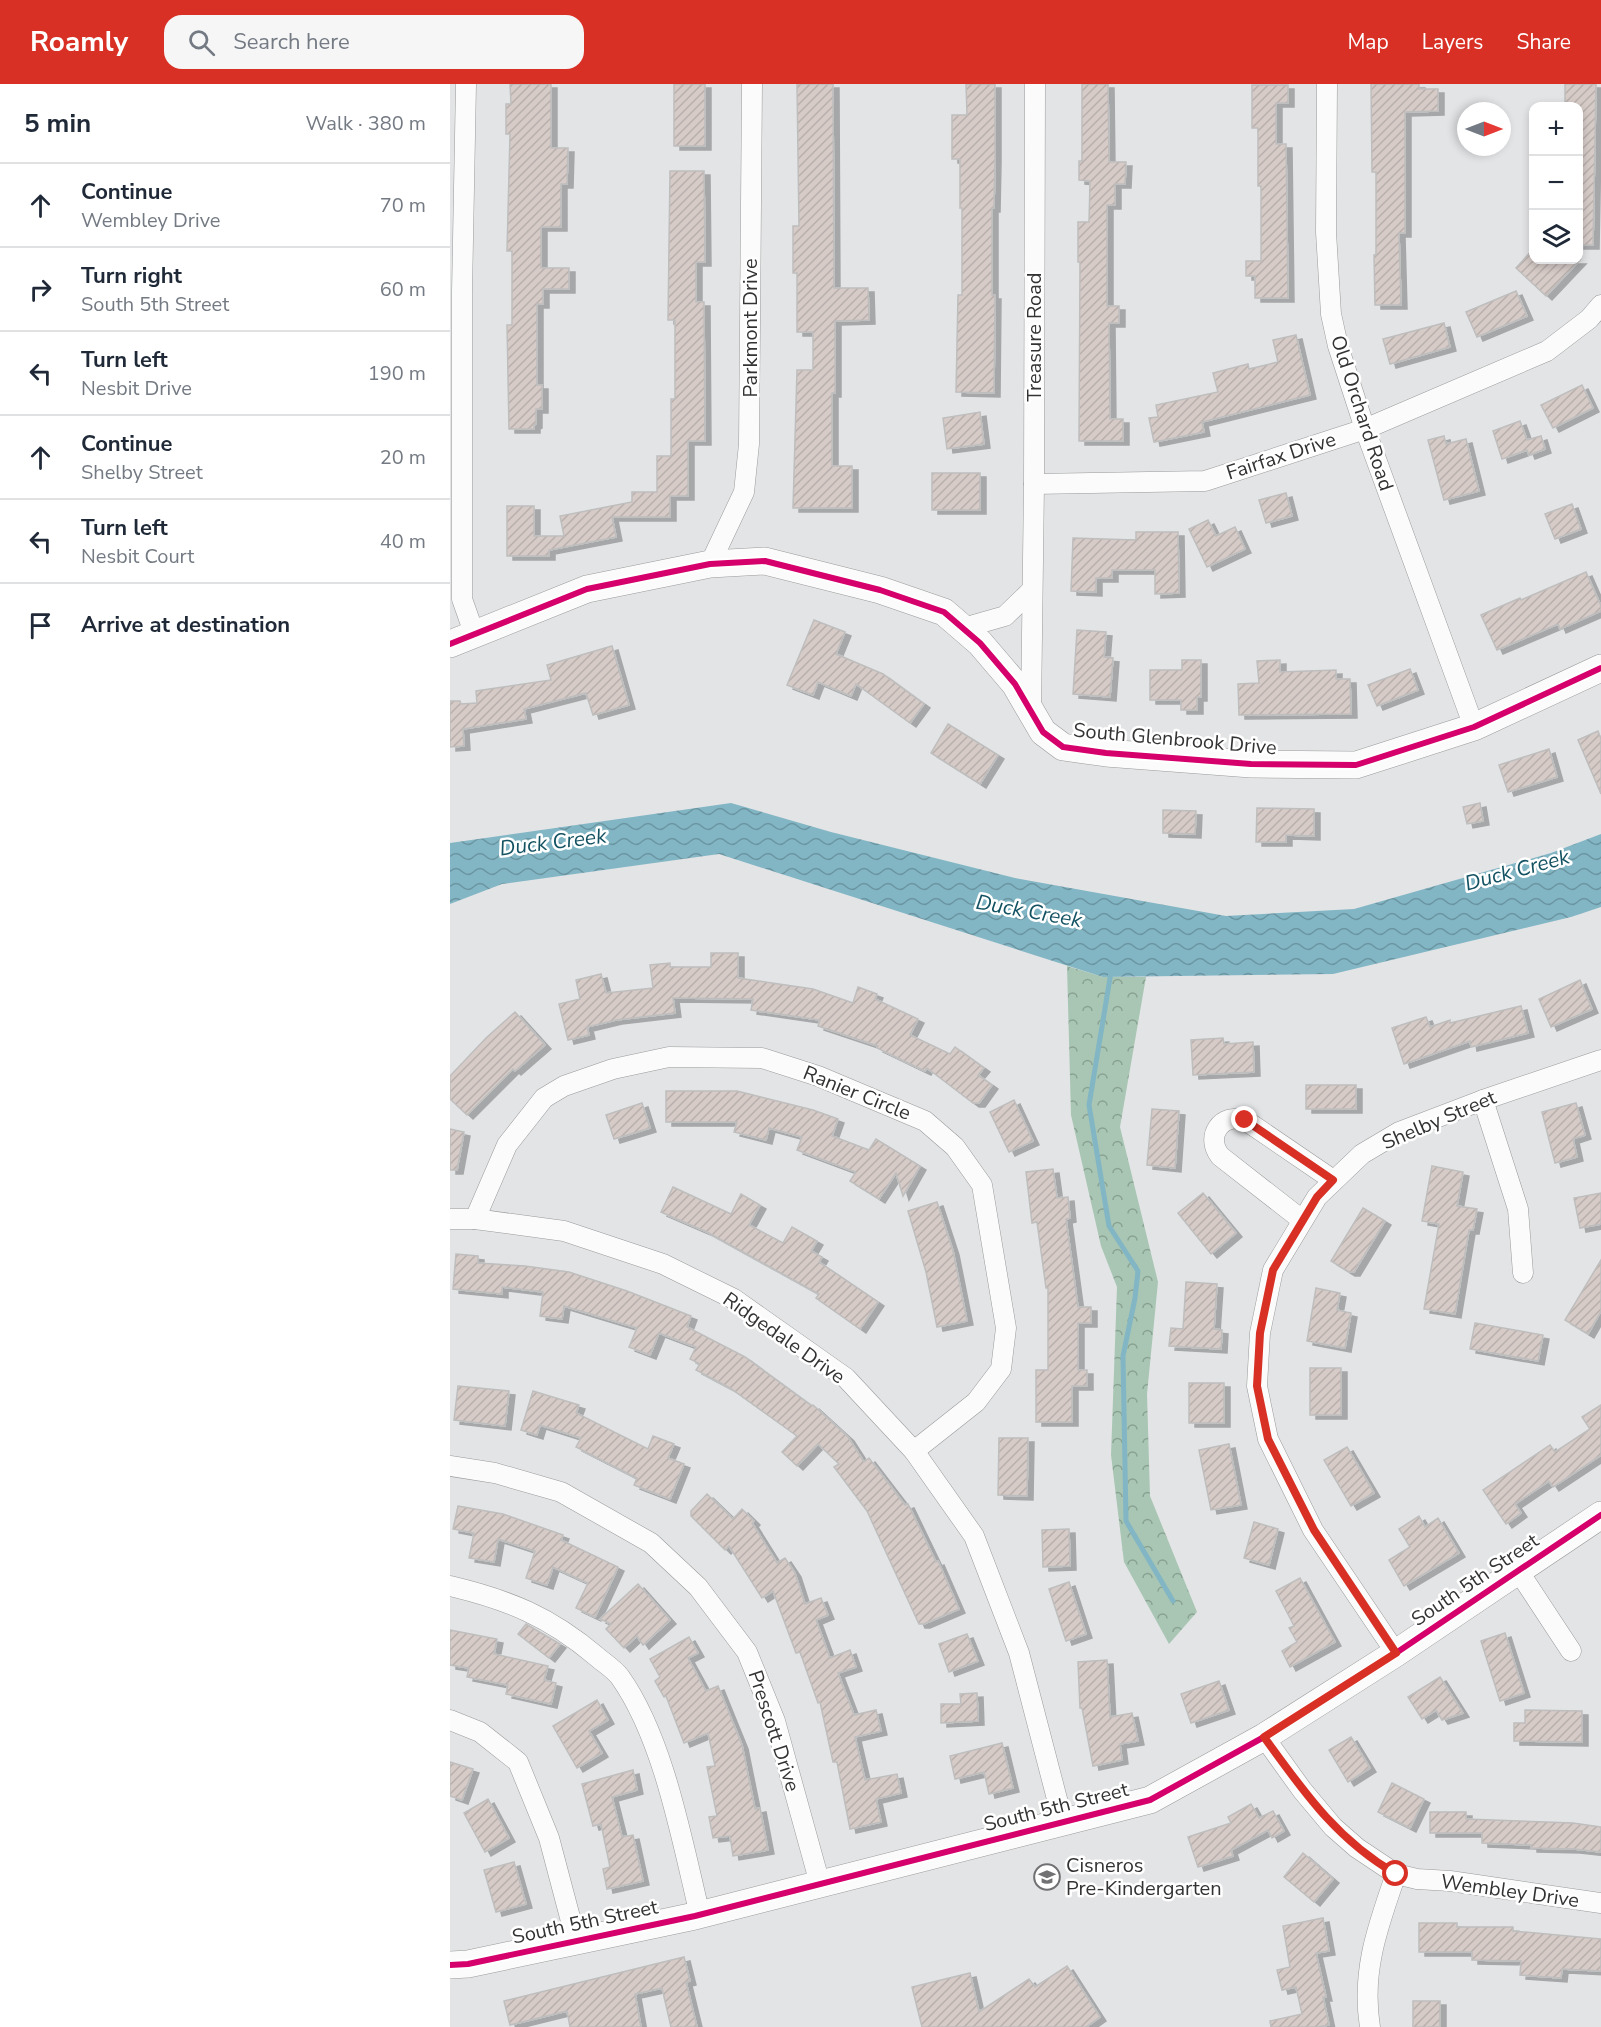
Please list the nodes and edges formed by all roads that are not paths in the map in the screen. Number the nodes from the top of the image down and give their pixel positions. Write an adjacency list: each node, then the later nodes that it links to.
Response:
1 (466, 84): 11 (street)
2 (752, 84): 8 (street, Parkmont Drive)
3 (1035, 84): 7 (street, Treasure Road)
4 (1327, 84): 6 (street, Old Orchard Road)
5 (1601, 305): 6 (street, Fairfax Drive)
6 (1365, 429): 7 (street, Fairfax Drive); 14 (street, Old Orchard Road)
7 (1034, 484): 9 (street, Treasure Road)
8 (710, 564): 10 (street, South Glenbrook Drive); 11 (street, South Glenbrook Drive)
9 (1032, 590): 10 (street); 13 (street, Treasure Road)
10 (963, 628): 13 (street, South Glenbrook Drive)
11 (462, 639)
12 (1601, 668): 14 (street, South Glenbrook Drive)
13 (1030, 711): 14 (street, South Glenbrook Drive)
14 (1474, 727)
15 (1601, 1060): 16 (street, Shelby Street)
16 (1483, 1100): 17 (street, Shelby Street); 21 (street)
17 (1333, 1180): 20 (street, Shelby Street); 20 (street)
18 (450, 1219): 19 (street, Ridgedale Drive)
19 (475, 1219): 22 (street, Ridgedale Drive); 22 (street, Ranier Circle)
20 (1302, 1220): 28 (street, Shelby Street)
21 (1523, 1273)
22 (914, 1452): 31 (street, Ridgedale Drive)
23 (450, 1466): 33 (street, Prescott Drive)
24 (1601, 1515): 25 (street, South 5th Street)
25 (1519, 1572): 27 (street); 28 (street, South 5th Street)
26 (450, 1586): 35 (street)
27 (1571, 1651)
28 (1396, 1653): 30 (street, South 5th Street)
29 (450, 1720): 36 (street)
30 (1264, 1737): 31 (street, South 5th Street); 32 (street, Wembley Drive)
31 (1063, 1822): 33 (street, South 5th Street)
32 (1396, 1874): 34 (street, Wembley Drive); 38 (street)
33 (820, 1884): 35 (street, South 5th Street)
34 (1601, 1903)
35 (700, 1915): 36 (street, South 5th Street)
36 (576, 1940): 37 (street, South 5th Street)
37 (450, 1965)
38 (1370, 2027)

